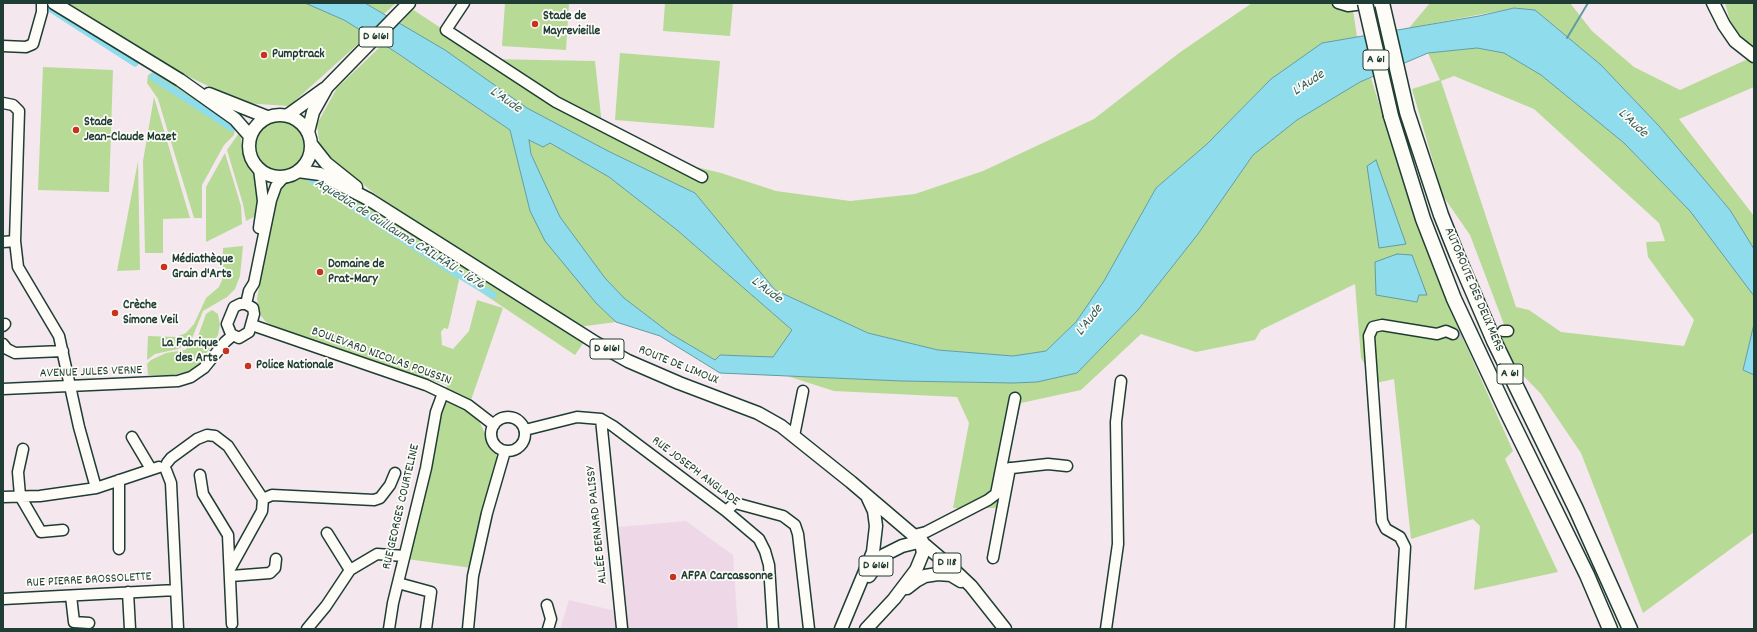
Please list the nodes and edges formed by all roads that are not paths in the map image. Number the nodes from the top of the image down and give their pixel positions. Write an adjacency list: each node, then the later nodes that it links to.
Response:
1 (54, 3): 12 (main road)
2 (409, 3): 13 (main road, D 6161)
3 (464, 3): 23 (street)
4 (1338, 3): 6 (street)
5 (1365, 3): 95 (highway, AUTOROUTE DES DEUX MERS / A 61, bridge)
6 (1372, 3)
7 (1382, 3): 96 (highway, AUTOROUTE DES DEUX MERS / A 61)
8 (1713, 3): 11 (main road)
9 (42, 7): 10 (street)
10 (3, 46)
11 (1754, 56)
12 (180, 80): 16 (main road); 18 (main road)
13 (327, 87): 15 (main road, D 6161); 17 (main road, D 6161)
14 (3, 103): 26 (street)
15 (288, 115): 16 (main road); 17 (main road)
16 (267, 117): 18 (main road)
17 (308, 132): 19 (main road)
18 (250, 136): 20 (main road)
19 (311, 144): 21 (main road); 24 (main road, D 6161)
20 (260, 169): 22 (main road); 27 (street)
21 (298, 171): 22 (main road); 24 (main road, D 6161)
22 (285, 176): 27 (street)
23 (702, 177)
24 (370, 200): 43 (main road, ROUTE DE LIMOUX / D 6161)
25 (3, 242): 26 (street)
26 (14, 242): 33 (street)
27 (250, 289): 28 (street)
28 (246, 304): 29 (street); 31 (street)
29 (252, 325): 31 (street); 38 (street, BOULEVARD NICOLAS POUSSIN)
30 (1453, 334): 94 (street)
31 (233, 335): 35 (street, AVENUE JULES VERNE)
32 (3, 344): 33 (street)
33 (62, 351): 35 (street)
34 (1121, 381): 93 (street)
35 (70, 386): 36 (street, AVENUE JULES VERNE); 54 (street)
36 (3, 389)
37 (803, 391): 43 (street)
38 (443, 393): 41 (street, BOULEVARD NICOLAS POUSSIN); 64 (street, RUE GEORGES COURTELINE)
39 (1014, 398): 49 (street)
40 (601, 419): 42 (street, RUE JOSEPH ANGLADE); 59 (street, RUE JOSEPH ANGLADE); 80 (street, ALLÉE BERNARD PALISSY)
41 (494, 425): 42 (street); 46 (street)
42 (525, 430): 46 (street)
43 (794, 436): 53 (main road, ROUTE DE LIMOUX / D 6161)
44 (132, 437): 48 (street)
45 (23, 449): 55 (street)
46 (505, 451): 86 (street)
47 (1067, 466): 49 (street)
48 (161, 467): 52 (street); 58 (street); 71 (street)
49 (1006, 469): 62 (street); 65 (street)
50 (395, 473): 58 (street)
51 (200, 475): 68 (street)
52 (119, 480): 54 (street); 63 (street)
53 (851, 482): 57 (main road, D 6161); 62 (main road, D 6161)
54 (96, 488): 55 (street)
55 (20, 496): 56 (street); 60 (street)
56 (3, 497)
57 (868, 497): 62 (main road, D 6161); 77 (main road, D 6161 / D 6161)
58 (263, 499): 68 (street)
59 (726, 511): 88 (street, RUE JOSEPH ANGLADE); 89 (street)
60 (63, 530)
61 (327, 533): 67 (street)
62 (922, 536): 70 (main road, D 118); 75 (main road, D 6161); 77 (main road, D 6161 / D 6161)
63 (119, 549)
64 (404, 556): 67 (street); 69 (street, RUE GEORGES COURTELINE)
65 (992, 558)
66 (276, 559): 68 (street)
67 (350, 570): 83 (street)
68 (231, 571): 79 (street)
69 (398, 584): 84 (street, RUE GEORGES COURTELINE); 85 (street)
70 (971, 586): 75 (main road, D 6161); 92 (main road, D 118)
71 (176, 590): 72 (street, RUE PIERRE BROSSOLETTE); 82 (street)
72 (128, 592): 73 (street, RUE PIERRE BROSSOLETTE); 81 (street)
73 (71, 596): 74 (street, RUE PIERRE BROSSOLETTE); 78 (street)
74 (3, 599)
75 (894, 599): 91 (main road, D 6161)
76 (547, 605): 87 (street)
77 (849, 612): 90 (main road)
78 (89, 623)
79 (232, 624)
80 (622, 628)
81 (130, 629)
82 (178, 629)
83 (307, 629)
84 (389, 629)
85 (426, 629)
86 (468, 629)
87 (548, 629)
88 (773, 629)
89 (809, 629)
90 (841, 629)
91 (866, 629)
92 (1005, 629)
93 (1106, 629)
94 (1400, 629)
95 (1610, 629)
96 (1630, 629)

